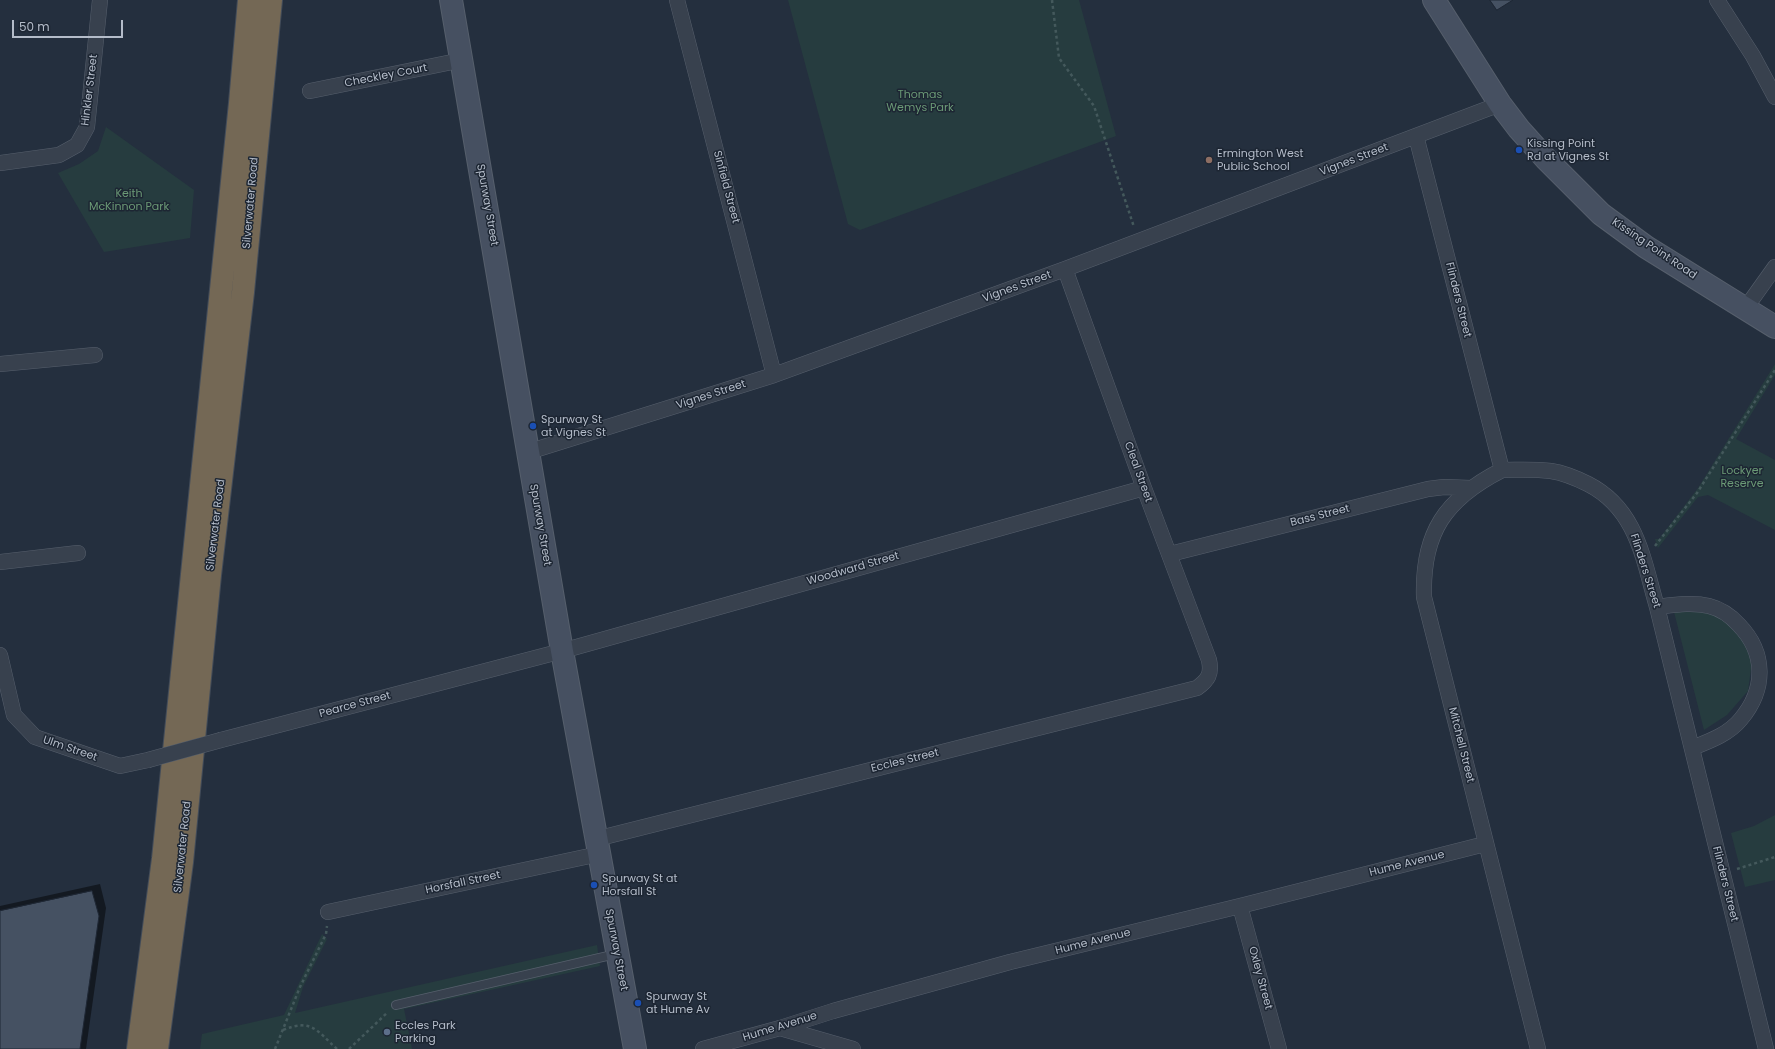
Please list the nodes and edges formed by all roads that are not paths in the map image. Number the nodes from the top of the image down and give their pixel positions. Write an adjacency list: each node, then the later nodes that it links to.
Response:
1 (100, 0): 13 (street, Hinkler Street)
2 (249, 0): 41 (highway, Silverwater Road)
3 (271, 0): 42 (highway, Silverwater Road)
4 (451, 0): 8 (street, Spurway Street)
5 (677, 0): 20 (street, Sinfield Street)
6 (1434, 0): 11 (street, Kissing Point Road)
7 (1716, 0): 10 (street)
8 (462, 60): 9 (street, Checkley Court); 21 (street, Spurway Street)
9 (310, 91)
10 (1775, 97)
11 (1500, 104): 12 (street, Vignes Street); 16 (street, Kissing Point Road)
12 (1416, 136): 15 (street, Vignes Street); 22 (street, Flinders Street)
13 (0, 163)
14 (1775, 267): 16 (street)
15 (1065, 269): 20 (street, Vignes Street); 23 (street, Cleal Street)
16 (1745, 309): 17 (street, Kissing Point Road)
17 (1775, 328)
18 (95, 355): 19 (street)
19 (0, 364)
20 (774, 375): 21 (street, Vignes Street)
21 (528, 452): 29 (street, Spurway Street)
22 (1502, 470): 24 (street, Mitchell Street); 28 (street, Flinders Street)
23 (1144, 488): 26 (street, Cleal Street); 29 (street, Woodward Street)
24 (1471, 488): 26 (street, Bass Street); 34 (street, Mitchell Street)
25 (78, 553): 27 (street)
26 (1170, 554): 31 (street, Cleal Street)
27 (0, 562)
28 (1657, 607): 32 (street, Flinders Street); 32 (street)
29 (562, 650): 33 (street, Pearce Street, bridge); 35 (street, Spurway Street)
30 (0, 655): 33 (street, Ulm Street)
31 (1210, 675): 35 (street, Eccles Street)
32 (1692, 748): 48 (street, Flinders Street)
33 (148, 760)
34 (1485, 844): 36 (street, Hume Avenue); 47 (street, Mitchell Street)
35 (597, 847): 37 (street, Horsfall Street); 38 (street, Spurway Street)
36 (1240, 906): 40 (street, Hume Avenue); 46 (street, Oxley Street)
37 (328, 912)
38 (617, 954): 39 (lane); 43 (street, Spurway Street)
39 (396, 1005)
40 (780, 1028): 44 (street, Hume Avenue); 45 (street)
41 (138, 1049)
42 (157, 1049)
43 (635, 1049)
44 (703, 1049)
45 (853, 1049)
46 (1279, 1049)
47 (1538, 1049)
48 (1766, 1049)

